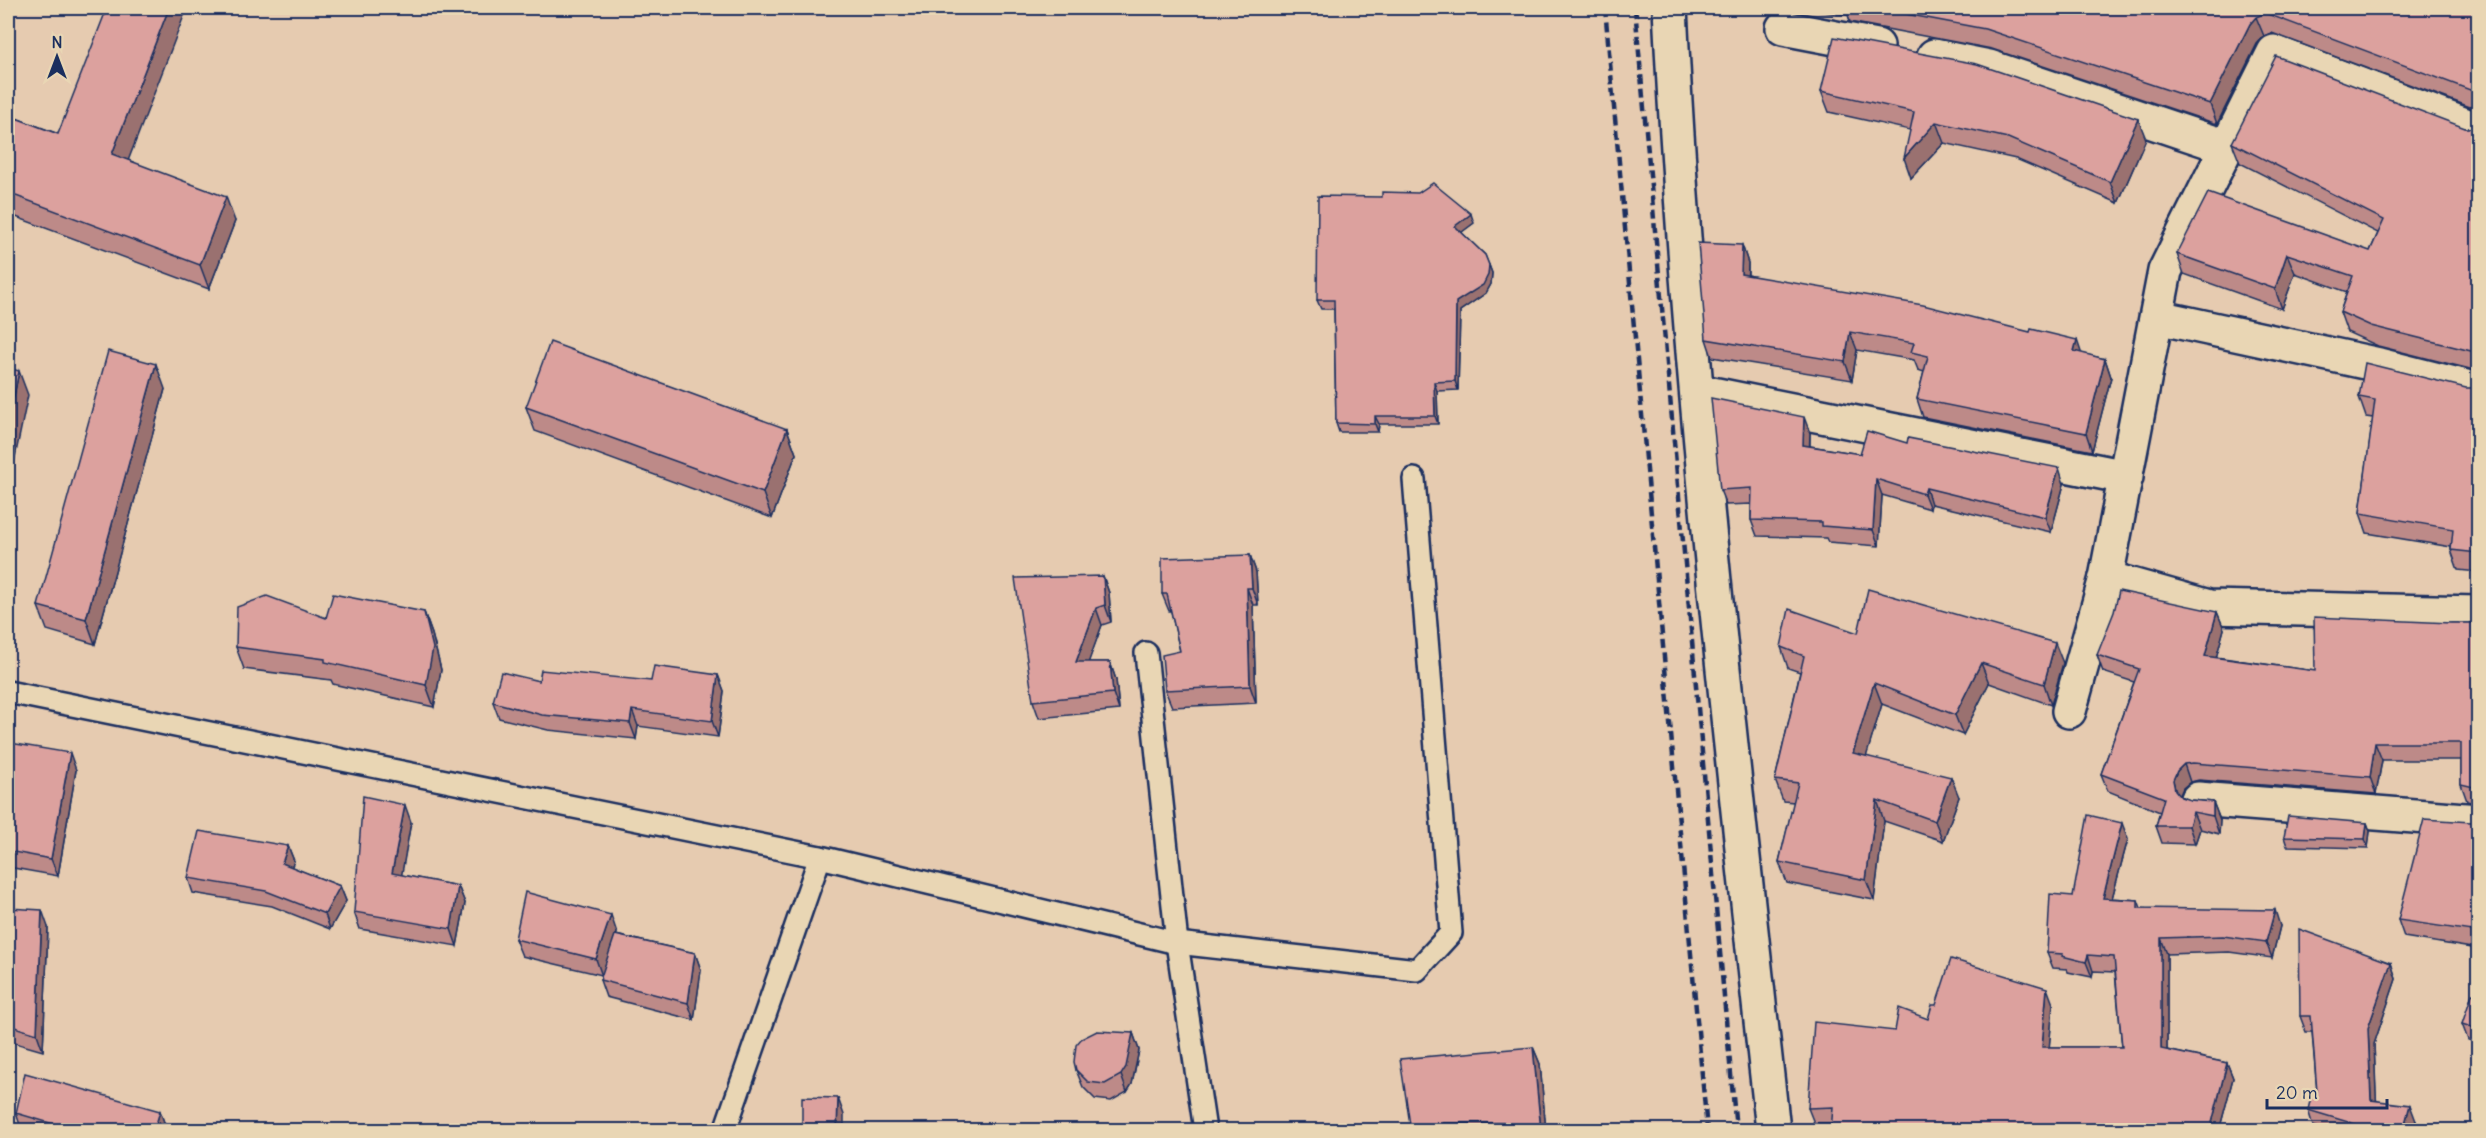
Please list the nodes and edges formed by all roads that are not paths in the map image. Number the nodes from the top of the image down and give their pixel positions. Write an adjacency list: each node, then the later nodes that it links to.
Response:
1 (1670, 8): 7 (street)
2 (1783, 28): 4 (street)
3 (2478, 130): 4 (street)
4 (2227, 147): 5 (street)
5 (2157, 317): 6 (street); 8 (street)
6 (2478, 390)
7 (1697, 391): 8 (street); 21 (street)
8 (2126, 477): 10 (street)
9 (1414, 479): 18 (lane)
10 (2106, 578): 11 (street); 14 (street)
11 (2478, 613)
12 (1146, 653): 18 (lane)
13 (8, 692): 17 (lane)
14 (2069, 711)
15 (2198, 799): 16 (street)
16 (2478, 821)
17 (820, 857): 18 (lane); 19 (lane)
18 (1177, 943): 20 (lane)
19 (725, 1131)
20 (1205, 1131)
21 (1773, 1131)

